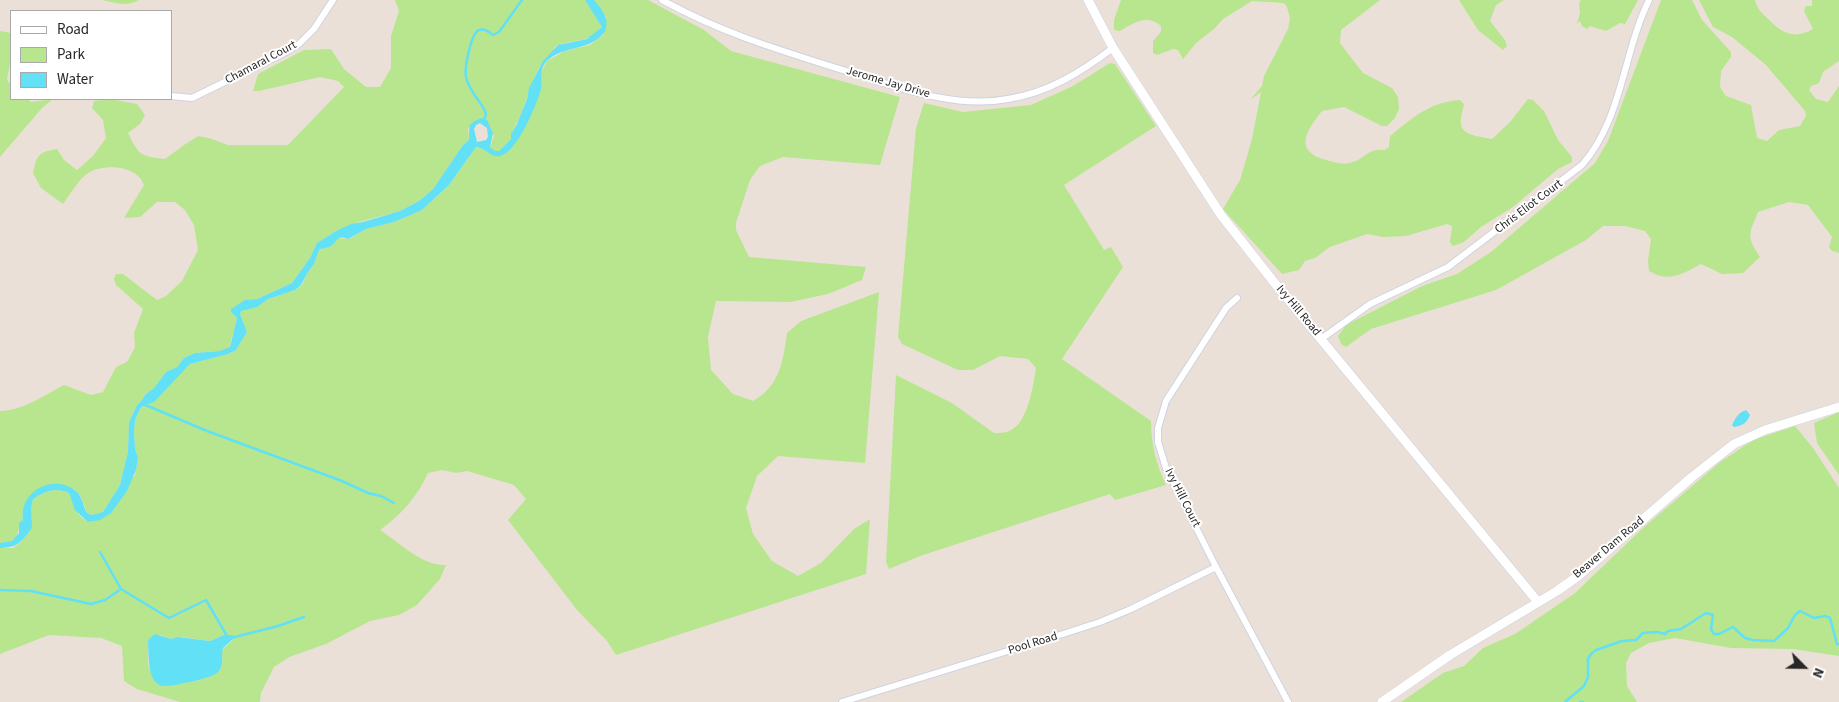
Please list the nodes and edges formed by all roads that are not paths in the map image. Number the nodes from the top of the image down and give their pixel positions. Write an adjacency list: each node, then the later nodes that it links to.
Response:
1 (333, 0): 6 (street, Chamaral Court)
2 (662, 0): 5 (street, Jerome Jay Drive)
3 (1088, 0): 5 (street, Ivy Hill Road)
4 (1649, 0): 8 (street, Chris Eliot Court)
5 (1113, 48): 8 (street, Ivy Hill Road)
6 (172, 96)
7 (1237, 298): 10 (street, Ivy Hill Court)
8 (1321, 338): 11 (street, Ivy Hill Road)
9 (1839, 406): 11 (street, Beaver Dam Road)
10 (1216, 567): 12 (street, Pool Road); 13 (street, Ivy Hill Court)
11 (1538, 602): 14 (street, Beaver Dam Road)
12 (842, 702)
13 (1288, 702)
14 (1382, 702)

